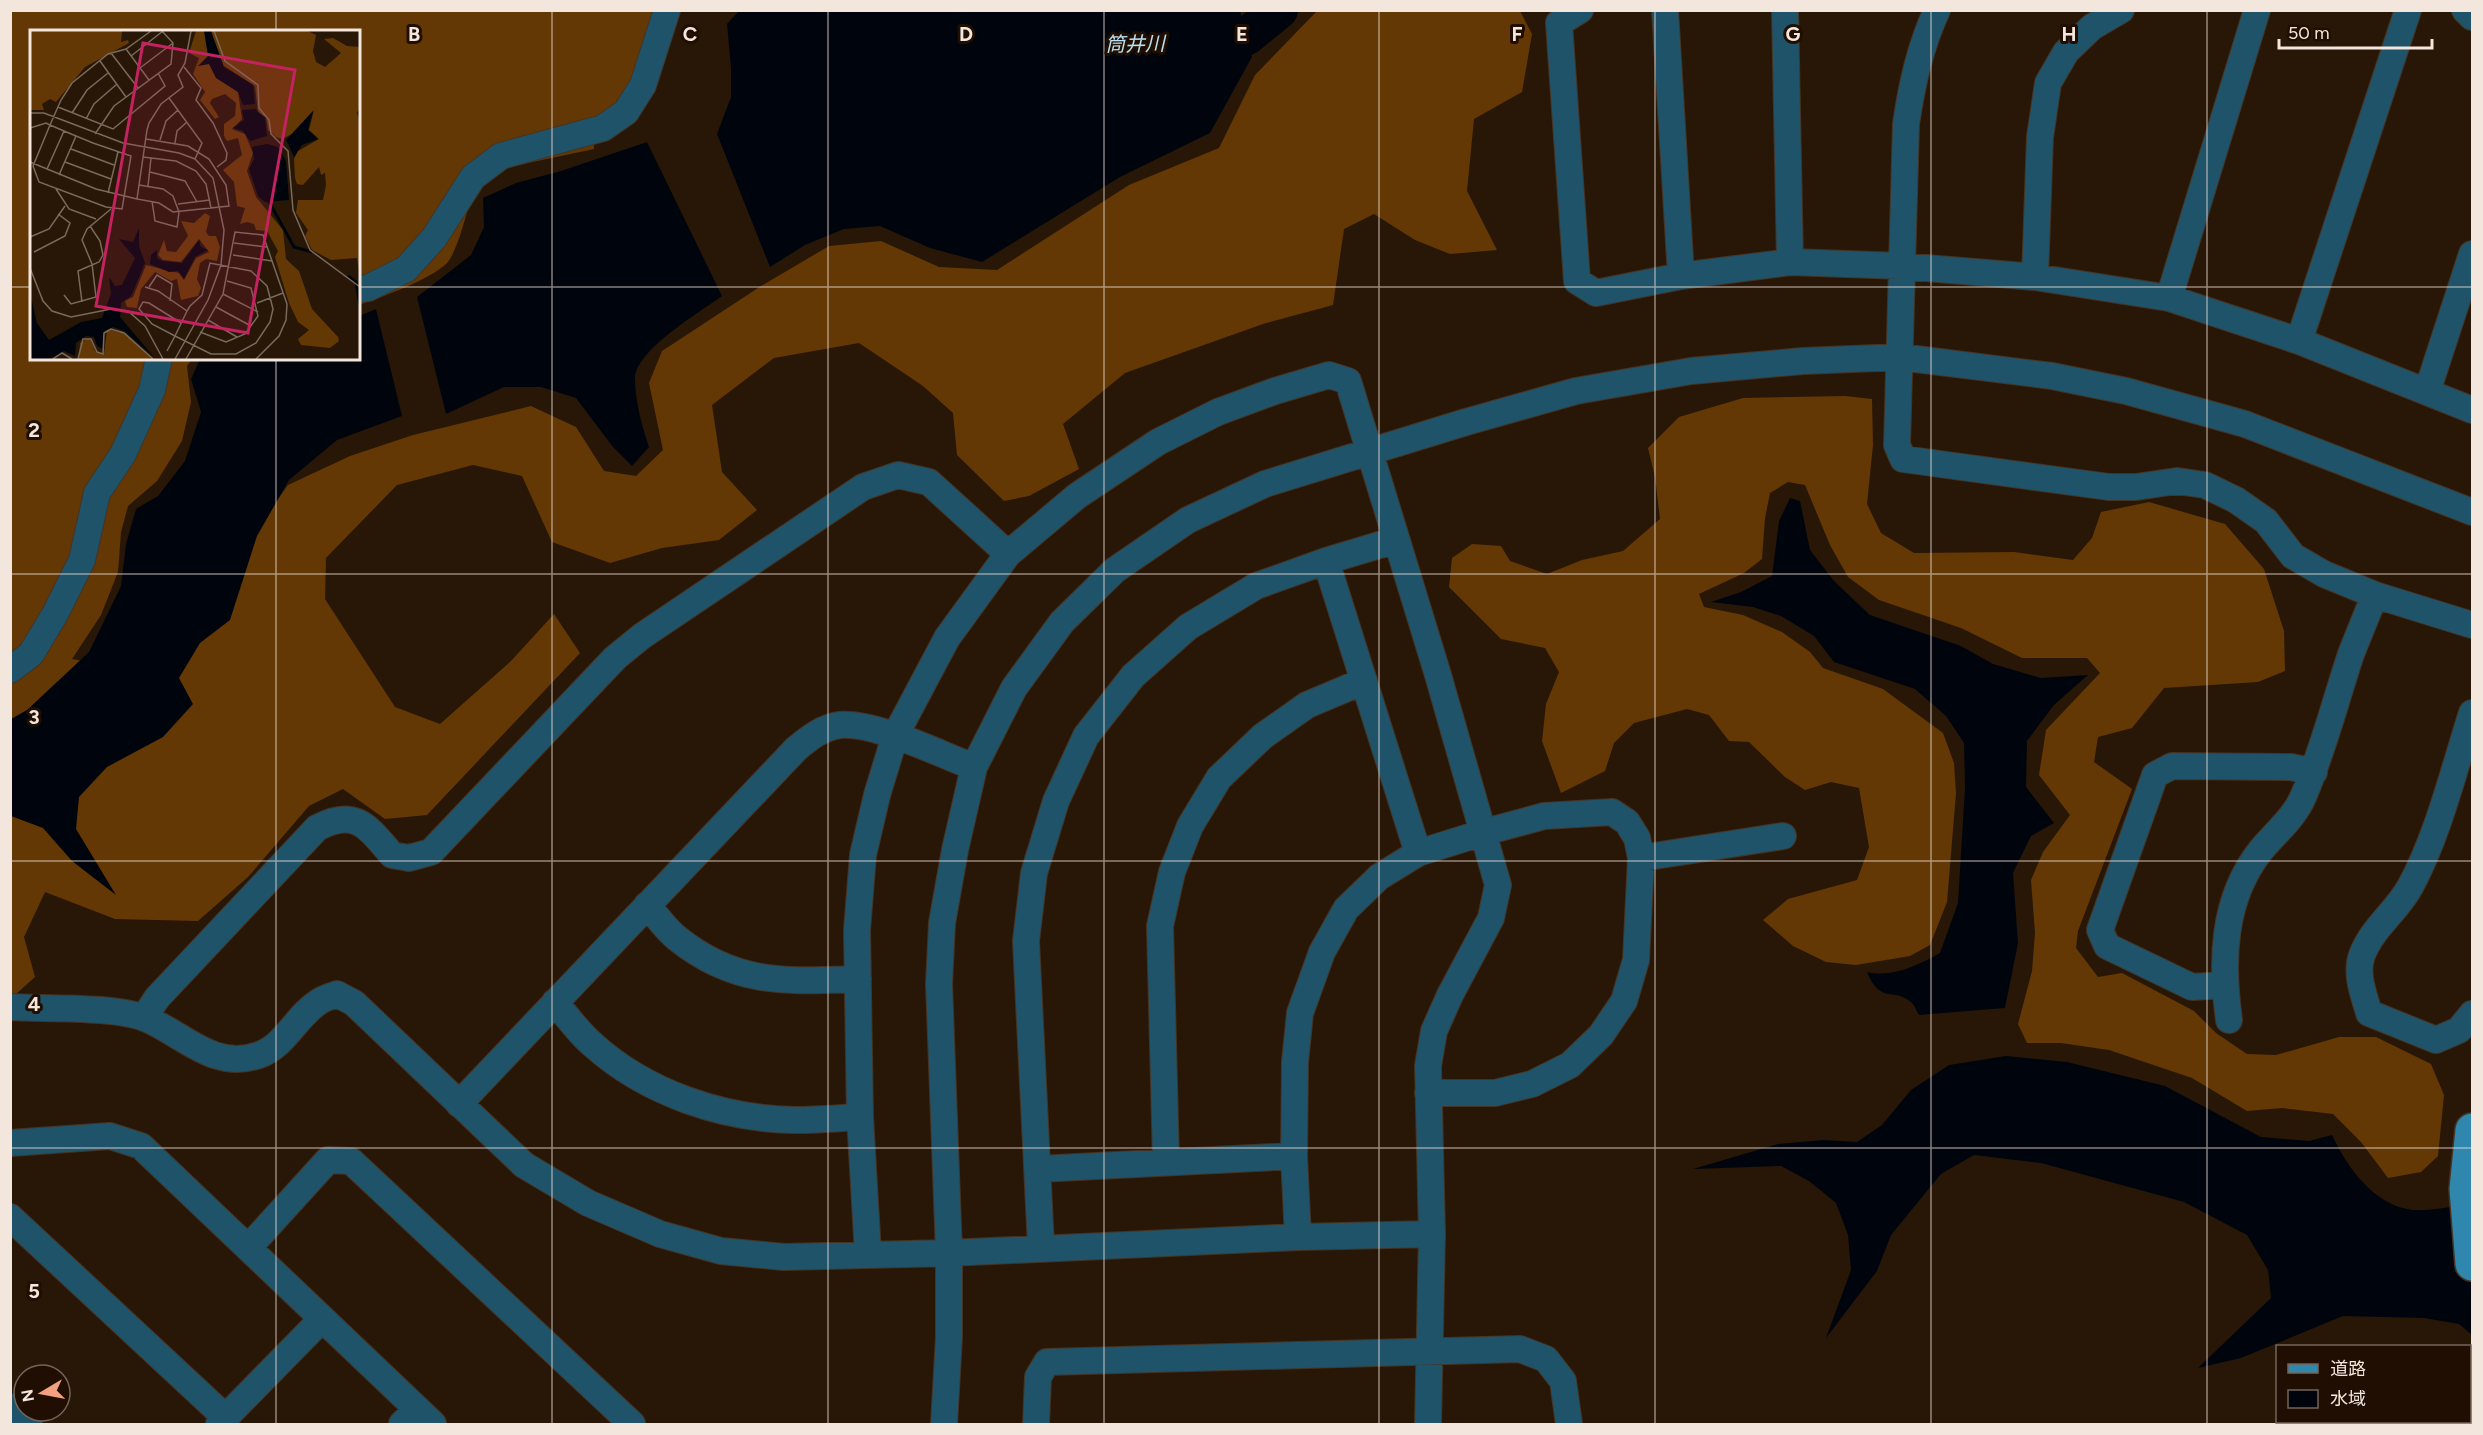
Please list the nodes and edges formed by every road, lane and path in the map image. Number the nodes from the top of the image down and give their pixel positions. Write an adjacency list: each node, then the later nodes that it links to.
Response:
1 (666, 10): 16 (street)
2 (1580, 10): 14 (street)
3 (1665, 10): 14 (street)
4 (1785, 10): 12 (street)
5 (1937, 10): 13 (street)
6 (2121, 10): 15 (street)
7 (2257, 10): 17 (street)
8 (2408, 10): 18 (street)
9 (2465, 10): 10 (street)
10 (2472, 17)
11 (2472, 254): 21 (street)
12 (1790, 262): 13 (street); 14 (street)
13 (1902, 266): 15 (street); 19 (street)
14 (1681, 276)
15 (2035, 278): 17 (street)
16 (360, 289)
17 (2169, 298): 18 (street)
18 (2299, 341): 21 (street)
19 (1900, 357): 23 (street); 24 (street); 28 (street)
20 (159, 360): 30 (street)
21 (2427, 392): 22 (street)
22 (2472, 410)
23 (1370, 452): 25 (street); 26 (street); 34 (street)
24 (2472, 512)
25 (1396, 540): 27 (street); 36 (street)
26 (1008, 554): 33 (street); 46 (street)
27 (1326, 561): 31 (street); 55 (street)
28 (2375, 595): 29 (street); 35 (street)
29 (2472, 625)
30 (10, 670)
31 (1364, 681): 38 (street); 54 (street)
32 (2472, 713): 45 (street)
33 (895, 736): 34 (street); 40 (street); 41 (street)
34 (974, 767): 61 (street)
35 (2314, 772): 42 (street); 42 (street)
36 (1485, 832): 38 (street); 39 (street); 48 (street)
37 (1783, 836): 39 (street)
38 (1418, 853): 53 (street)
39 (1641, 858): 48 (street)
40 (647, 905): 41 (street); 43 (street)
41 (858, 979): 50 (street)
42 (2224, 985): 47 (street)
43 (555, 1002): 49 (street); 50 (street)
44 (10, 1007): 46 (street)
45 (2472, 1014)
46 (144, 1018): 49 (street)
47 (2229, 1020)
48 (1428, 1093): 57 (street)
49 (459, 1104): 62 (street)
50 (860, 1117): 62 (street)
51 (2472, 1131): 63 (main road)
52 (10, 1143): 60 (street)
53 (1294, 1156): 54 (street); 58 (street)
54 (1166, 1162): 55 (street)
55 (1038, 1169): 59 (street)
56 (10, 1217): 68 (street)
57 (1432, 1234): 58 (street); 65 (street)
58 (1298, 1237): 59 (street)
59 (1041, 1247): 61 (street)
60 (248, 1248): 64 (street); 70 (street)
61 (949, 1253): 62 (street); 71 (street)
62 (868, 1254)
63 (2472, 1264)
64 (321, 1320): 67 (street); 68 (street)
65 (1431, 1351): 72 (street); 73 (street); 74 (street)
66 (10, 1407): 69 (street)
67 (417, 1419)
68 (222, 1421)
69 (29, 1425)
70 (632, 1425)
71 (944, 1425)
72 (1036, 1425)
73 (1428, 1425)
74 (1569, 1425)

